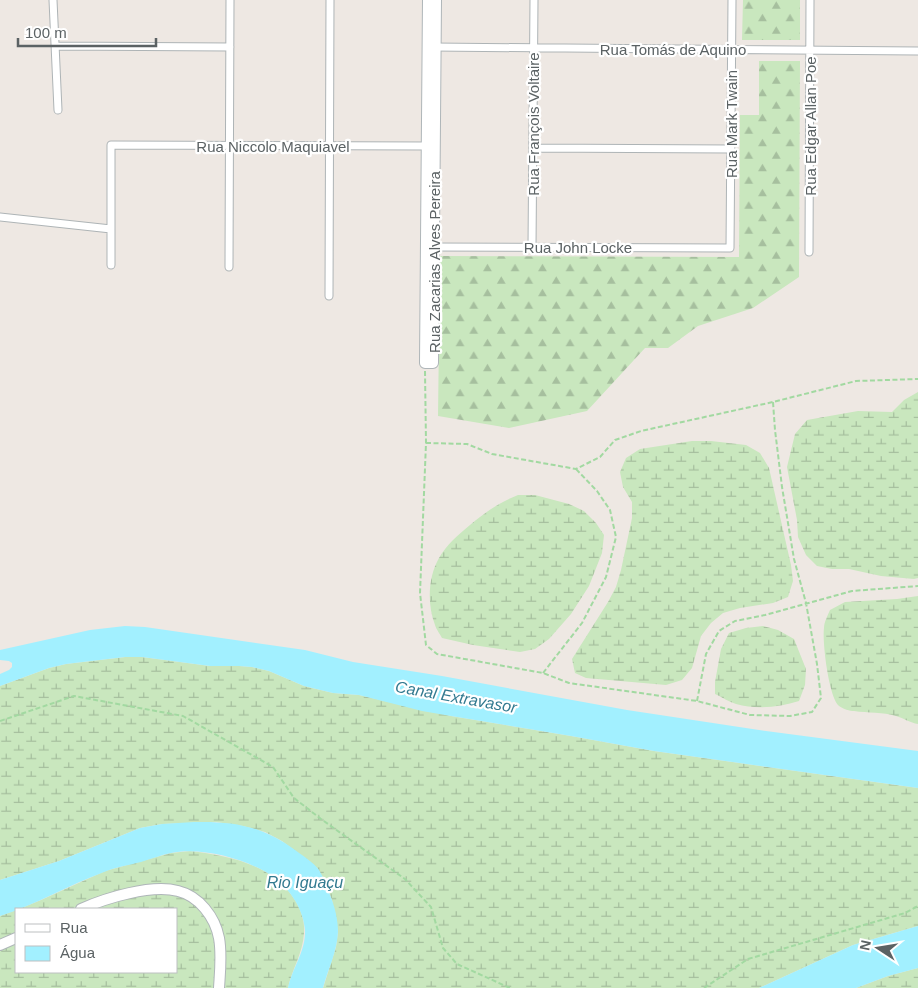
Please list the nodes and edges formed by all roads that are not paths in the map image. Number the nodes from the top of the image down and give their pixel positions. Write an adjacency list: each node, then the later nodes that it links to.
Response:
1 (53, 0): 9 (street)
2 (230, 0): 10 (street)
3 (330, 0): 18 (street)
4 (428, 0): 11 (street, Rua Zacarias Alves Pereira)
5 (436, 0): 11 (street, Rua Zacarias Alves Pereira)
6 (534, 0): 12 (street, Rua François Voltaire)
7 (732, 0): 13 (street, Rua Mark Twain)
8 (810, 0): 14 (street, Rua Edgar Allan Poe)
9 (55, 46): 10 (street); 16 (street)
10 (230, 47): 17 (street)
11 (432, 48): 12 (street, Rua Tomás de Aquino); 19 (street, Rua Zacarias Alves Pereira)
12 (534, 48): 13 (street, Rua Tomás de Aquino); 20 (street, Rua François Voltaire)
13 (732, 49): 14 (street, Rua Tomás de Aquino); 21 (street, Rua Mark Twain)
14 (810, 50): 15 (street, Rua Tomás de Aquino); 27 (street, Rua Edgar Allan Poe)
15 (918, 50)
16 (58, 110)
17 (229, 145): 18 (street, Rua Niccolo Maquiavel); 23 (street, Rua Niccolo Maquiavel); 29 (street)
18 (330, 146): 19 (street, Rua Niccolo Maquiavel); 30 (street)
19 (431, 146): 24 (street, Rua Zacarias Alves Pereira)
20 (533, 148): 21 (street); 25 (street, Rua François Voltaire)
21 (731, 149): 26 (street, Rua Mark Twain)
22 (0, 217): 23 (street)
23 (111, 229): 28 (street)
24 (430, 247): 25 (street, Rua John Locke); 31 (street, Rua Zacarias Alves Pereira)
25 (532, 247): 26 (street, Rua John Locke)
26 (730, 248)
27 (809, 252)
28 (111, 265)
29 (229, 267)
30 (329, 296)
31 (425, 363)
32 (84, 908): 35 (street)
33 (15, 938): 34 (street)
34 (0, 945)
35 (219, 988)

